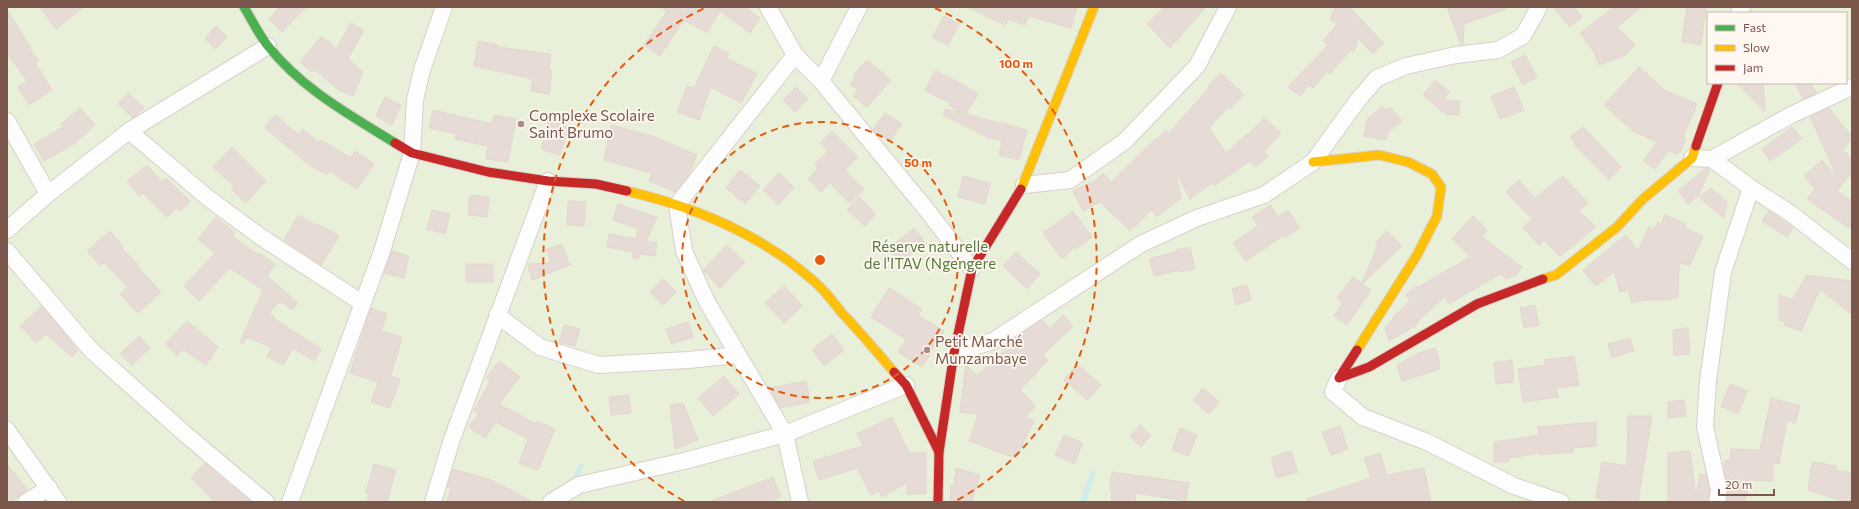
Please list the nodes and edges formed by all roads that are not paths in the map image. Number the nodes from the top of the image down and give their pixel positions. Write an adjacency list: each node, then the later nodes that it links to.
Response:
1 (244, 7): 8 (street)
2 (444, 7): 15 (street)
3 (768, 7): 9 (street)
4 (859, 7): 10 (street)
5 (1094, 7): 20 (street)
6 (1228, 7): 20 (street)
7 (1539, 7): 18 (street)
8 (268, 46): 14 (street); 15 (street)
9 (795, 55): 10 (street); 23 (street)
10 (821, 81): 27 (street)
11 (1718, 84): 16 (street)
12 (1852, 87): 17 (street)
13 (7, 121): 22 (street)
14 (130, 131): 22 (street); 28 (street)
15 (412, 153): 19 (street); 28 (street)
16 (1692, 158): 17 (street); 32 (street)
17 (1712, 159): 21 (street)
18 (1314, 162): 30 (street); 32 (street)
19 (548, 181): 23 (street); 29 (street)
20 (1024, 185): 27 (street)
21 (1751, 188): 26 (street); 47 (street)
22 (48, 194): 24 (street)
23 (677, 205): 31 (street); 33 (street)
24 (7, 230)
25 (7, 251): 40 (street)
26 (1852, 261)
27 (972, 270): 30 (street)
28 (362, 303): 41 (street)
29 (497, 315): 31 (street); 42 (street)
30 (954, 353): 36 (street)
31 (738, 355): 35 (street)
32 (1339, 378): 46 (street)
33 (906, 385): 35 (street); 36 (street)
34 (7, 430): 37 (street)
35 (785, 434): 43 (street); 44 (street)
36 (939, 452): 45 (street)
37 (49, 488): 38 (street); 39 (street)
38 (26, 502)
39 (58, 502)
40 (266, 502)
41 (290, 502)
42 (433, 502)
43 (551, 502)
44 (800, 502)
45 (938, 502)
46 (1561, 502)
47 (1717, 502)

